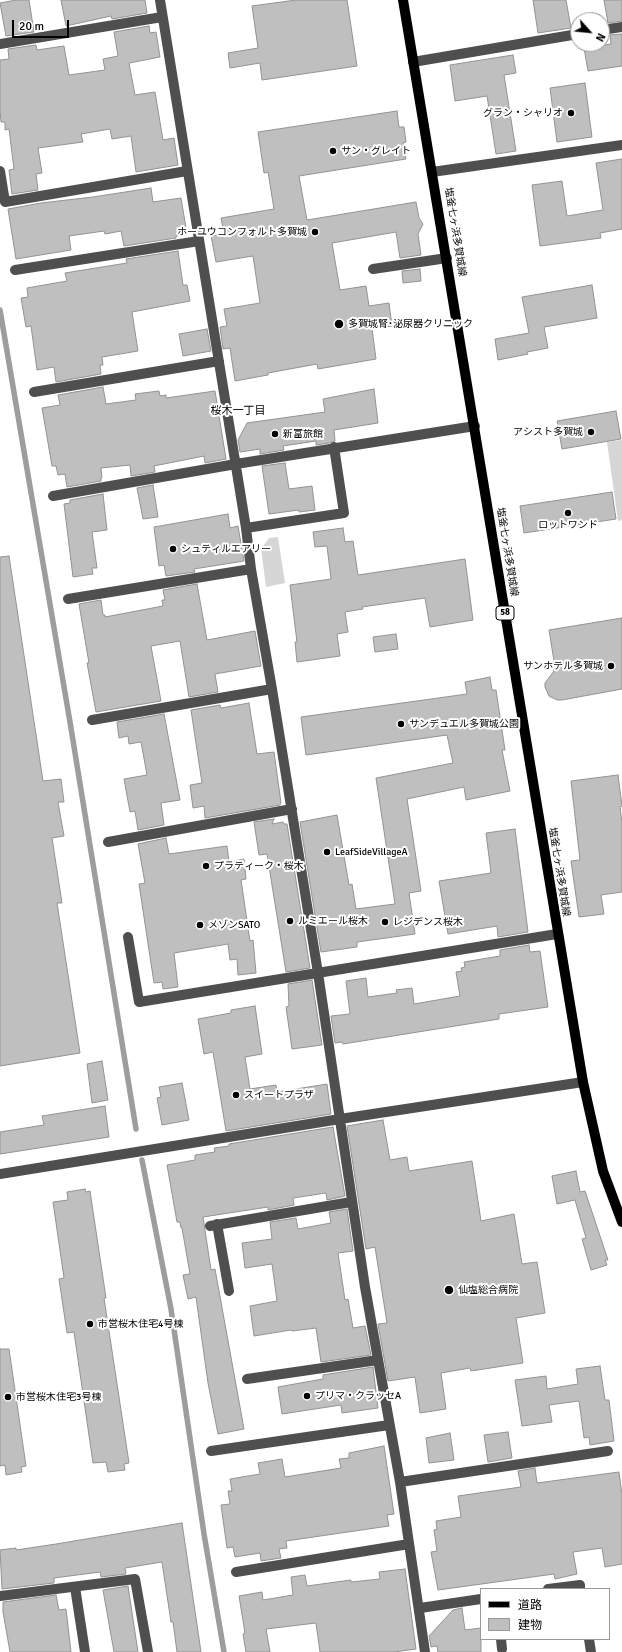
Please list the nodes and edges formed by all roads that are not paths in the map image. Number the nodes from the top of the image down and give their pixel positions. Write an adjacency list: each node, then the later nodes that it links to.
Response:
1 (160, 0): 3 (street)
2 (403, 0): 8 (main road, 塩釜七ヶ浜多賀城線 / 58)
3 (162, 17): 7 (street); 11 (street)
4 (622, 27): 5 (street)
5 (610, 29)
6 (570, 35): 8 (street)
7 (0, 44)
8 (413, 62): 12 (main road, 塩釜七ヶ浜多賀城線 / 58)
9 (622, 145): 12 (street)
10 (0, 171): 11 (street)
11 (187, 171): 13 (street)
12 (432, 172): 14 (main road, 塩釜七ヶ浜多賀城線 / 58)
13 (199, 240): 16 (street); 17 (street)
14 (447, 258): 15 (street); 19 (main road, 塩釜七ヶ浜多賀城線 / 58)
15 (373, 269)
16 (15, 270)
17 (219, 361): 18 (street); 21 (street)
18 (34, 392)
19 (475, 426): 20 (street); 30 (main road, 塩釜七ヶ浜多賀城線 / 58)
20 (334, 447): 21 (street); 23 (street)
21 (236, 464): 22 (street); 23 (street)
22 (53, 496)
23 (246, 528): 24 (street)
24 (250, 569): 25 (street); 26 (street)
25 (68, 599)
26 (272, 689): 27 (street); 28 (street)
27 (92, 720)
28 (292, 809): 29 (street); 32 (street)
29 (108, 842)
30 (557, 934): 32 (street); 33 (main road, 塩釜七ヶ浜多賀城線 / 58)
31 (128, 937): 32 (street)
32 (318, 973): 34 (street)
33 (583, 1082): 34 (street); 37 (main road, 塩釜七ヶ浜多賀城線 / 58)
34 (340, 1118): 35 (street); 36 (street)
35 (0, 1174)
36 (351, 1202): 38 (street); 39 (street)
37 (622, 1222)
38 (228, 1291)
39 (378, 1360): 40 (street); 41 (street)
40 (247, 1379)
41 (389, 1425): 42 (street); 44 (street)
42 (211, 1451)
43 (608, 1451): 44 (street)
44 (400, 1482): 45 (street)
45 (409, 1544): 46 (street); 52 (street)
46 (236, 1572)
47 (75, 1587): 50 (street); 54 (street); 55 (street)
48 (556, 1588): 49 (street)
49 (580, 1588)
50 (0, 1596)
51 (480, 1599): 52 (street)
52 (420, 1608): 56 (street)
53 (589, 1640): 57 (street)
54 (85, 1652)
55 (148, 1652)
56 (425, 1652)
57 (591, 1652)

